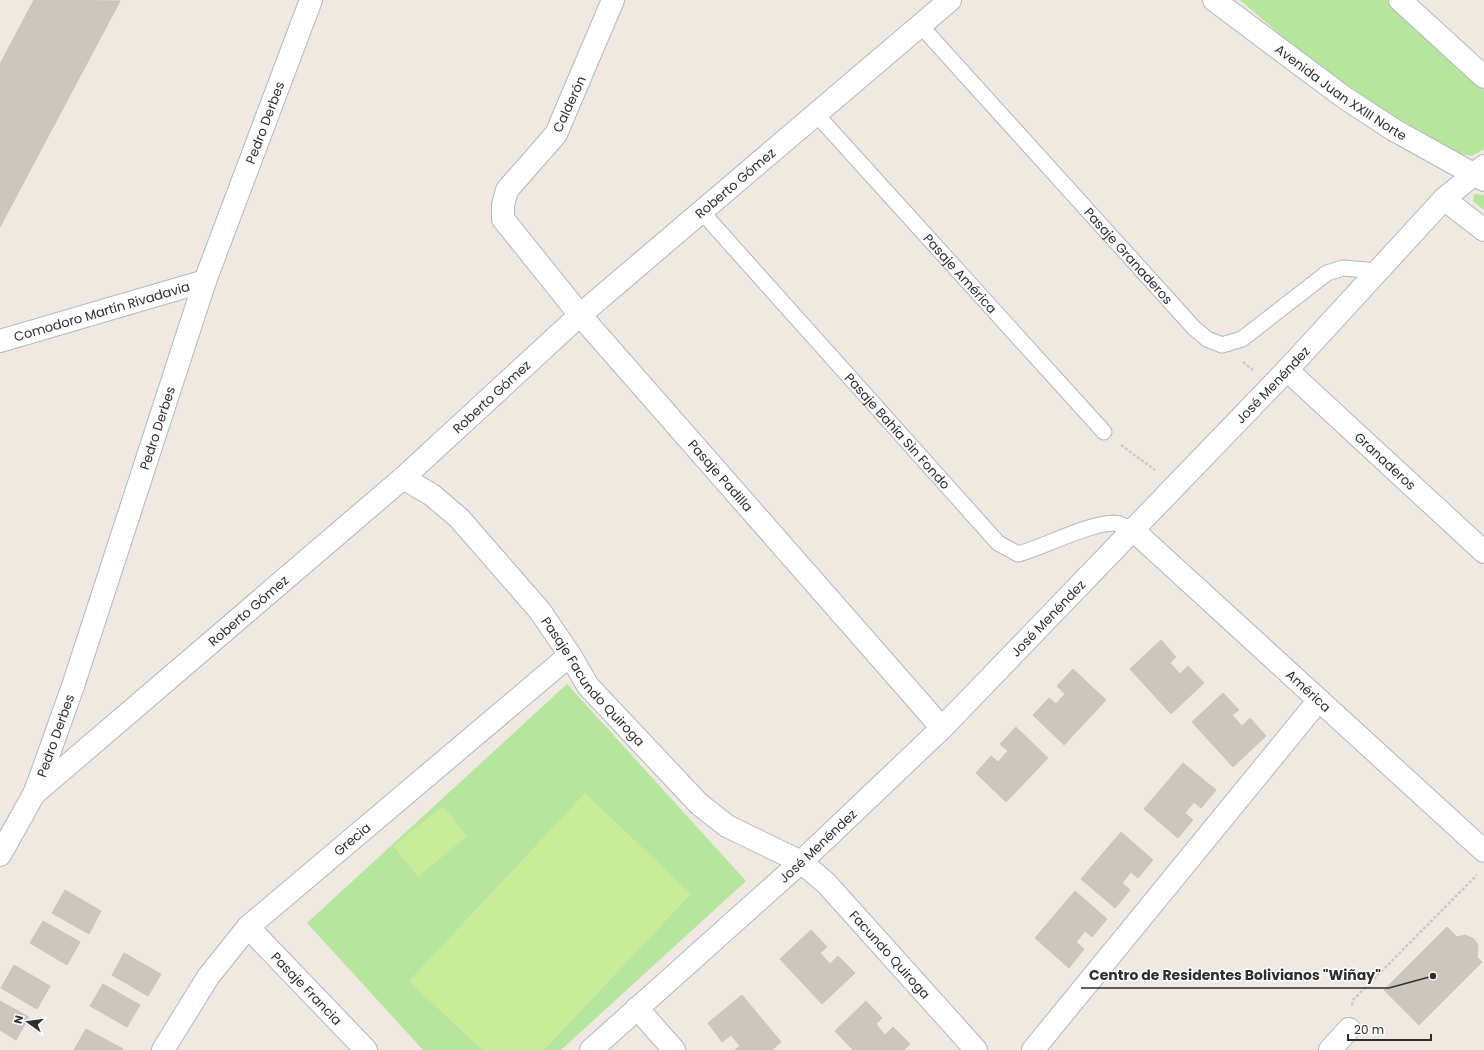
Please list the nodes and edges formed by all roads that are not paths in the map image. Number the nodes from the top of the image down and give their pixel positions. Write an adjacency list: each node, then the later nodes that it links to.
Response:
1 (311, 0): 15 (street, Pedro Derbes)
2 (613, 0): 12 (street, Calderón)
3 (950, 0): 6 (street, Roberto Gómez)
4 (1214, 0): 9 (street, Avenida Juan XXIII Norte)
5 (1400, 0): 7 (street)
6 (920, 25): 8 (street, Roberto Gómez); 14 (lane, Pasaje Granaderos)
7 (1484, 77)
8 (816, 114): 11 (street, Roberto Gómez); 19 (lane, Pasaje América)
9 (1481, 173): 10 (street, José Menéndez)
10 (1444, 199): 13 (street); 14 (street, José Menéndez)
11 (702, 211): 16 (street, Roberto Gómez); 21 (lane, Pasaje Bahía Sin Fondo)
12 (503, 220): 16 (street, Pasaje Padilla)
13 (1484, 230)
14 (1378, 271): 18 (street, José Menéndez)
15 (205, 281): 17 (street, Comodoro Martín Rivadavia); 26 (street, Pedro Derbes)
16 (580, 315): 20 (street, Roberto Gómez); 25 (street, Pasaje Padilla)
17 (0, 341)
18 (1287, 370): 21 (street, José Menéndez); 22 (street, Granaderos)
19 (1104, 432)
20 (403, 478): 23 (street, Pasaje Facundo Quiroga); 26 (street, Roberto Gómez)
21 (1133, 530): 24 (street, América); 25 (street, José Menéndez)
22 (1484, 552)
23 (570, 654): 29 (street, Pasaje Facundo Quiroga); 30 (street, Grecia)
24 (1319, 700): 27 (street, América); 38 (street)
25 (942, 728): 29 (street, José Menéndez)
26 (34, 794): 28 (street, Pedro Derbes)
27 (1484, 851)
28 (0, 855)
29 (801, 862): 31 (street, José Menéndez); 37 (street, Facundo Quiroga)
30 (248, 927): 33 (street, Grecia); 34 (street, Pasaje Francia)
31 (637, 1008): 35 (street, José Menéndez); 36 (street)
32 (1349, 1029): 39 (street)
33 (163, 1050)
34 (366, 1050)
35 (591, 1050)
36 (674, 1050)
37 (976, 1050)
38 (1033, 1050)
39 (1330, 1050)

